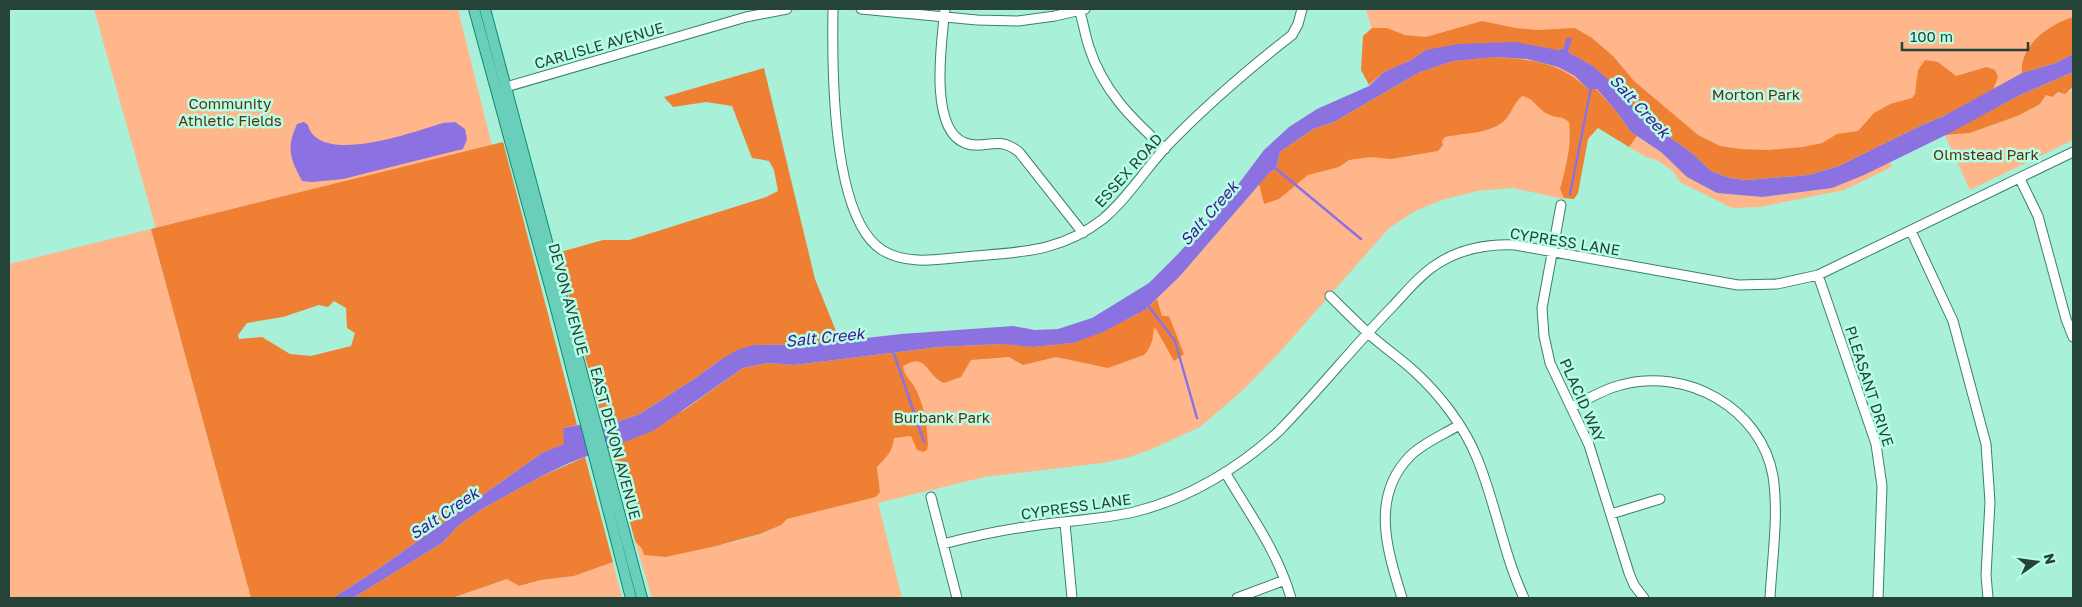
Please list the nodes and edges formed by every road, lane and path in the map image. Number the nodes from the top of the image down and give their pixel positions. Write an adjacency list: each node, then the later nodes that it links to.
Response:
1 (474, 9): 21 (main road, DEVON AVENUE)
2 (485, 9): 9 (main road)
3 (787, 9): 9 (street, CARLISLE AVENUE)
4 (833, 9): 15 (street, ESSEX ROAD)
5 (861, 9): 8 (street)
6 (1081, 9): 8 (street); 10 (street)
7 (1302, 9): 10 (street, ESSEX ROAD)
8 (945, 12): 15 (street)
9 (506, 86): 21 (main road, EAST DEVON AVENUE)
10 (1165, 149): 15 (street, ESSEX ROAD)
11 (2073, 152): 12 (street, CYPRESS LANE)
12 (2020, 179): 14 (street, CYPRESS LANE); 20 (street)
13 (1561, 205): 16 (street, PLACID WAY)
14 (1911, 231): 17 (street, CYPRESS LANE); 43 (street)
15 (1084, 233)
16 (1552, 251): 17 (street, CYPRESS LANE); 19 (street, CYPRESS LANE); 22 (street, PLACID WAY)
17 (1818, 274): 42 (street, PLEASANT DRIVE)
18 (1330, 296): 19 (street)
19 (1367, 332): 23 (street); 24 (street, CYPRESS LANE)
20 (2073, 337)
21 (586, 405): 25 (main road, EAST DEVON AVENUE)
22 (1572, 407): 28 (street, PLACID WAY); 41 (street)
23 (1459, 425): 38 (street); 39 (street)
24 (1225, 472): 29 (street, CYPRESS LANE); 31 (street)
25 (603, 473): 32 (main road); 33 (main road, EAST DEVON AVENUE)
26 (931, 498): 30 (street)
27 (1660, 499): 28 (street)
28 (1611, 514): 40 (street, PLACID WAY)
29 (1065, 523): 30 (street, CYPRESS LANE); 35 (street)
30 (943, 544): 34 (street)
31 (1286, 580): 36 (street); 37 (street)
32 (631, 598)
33 (642, 598)
34 (957, 598)
35 (1072, 598)
36 (1237, 598)
37 (1291, 598)
38 (1402, 598)
39 (1524, 598)
40 (1644, 598)
41 (1770, 598)
42 (1878, 598)
43 (1988, 598)

